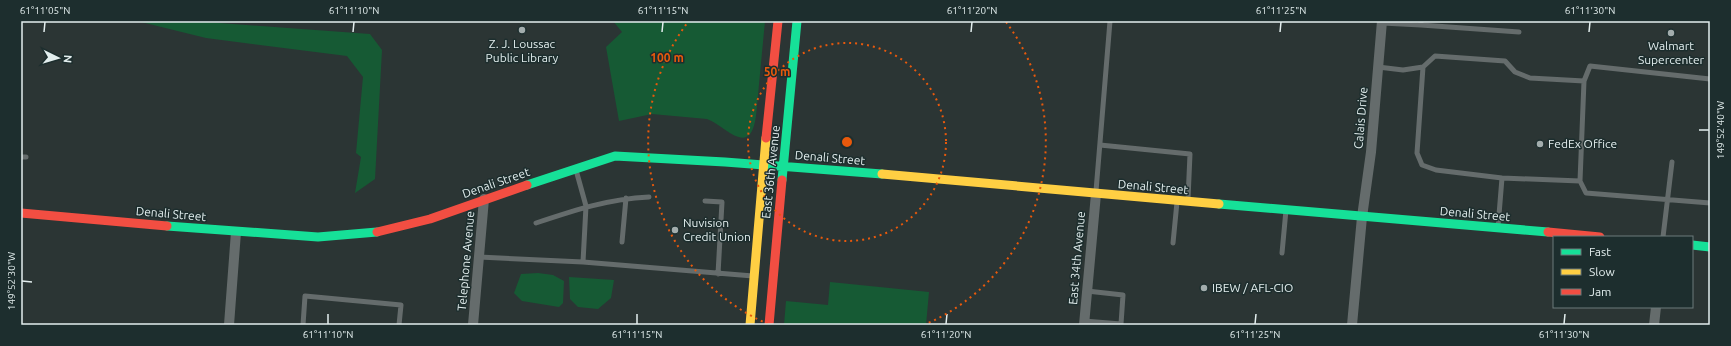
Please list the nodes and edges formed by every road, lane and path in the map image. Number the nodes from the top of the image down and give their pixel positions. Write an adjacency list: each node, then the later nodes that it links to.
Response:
1 (778, 21): 13 (street, East 36th Avenue)
2 (797, 21): 14 (street, East 36th Avenue)
3 (1110, 21): 11 (lane)
4 (1382, 22): 5 (lane); 7 (street, Calais Drive)
5 (1421, 23): 6 (lane)
6 (1519, 32)
7 (1378, 67): 8 (lane); 30 (street, Calais Drive)
8 (1423, 67): 10 (lane); 16 (lane)
9 (1710, 79): 10 (lane)
10 (1584, 81): 17 (lane)
11 (1100, 145): 18 (lane); 25 (lane)
12 (1672, 162): 22 (lane)
13 (764, 165): 14 (street, Denali Street); 15 (street, Denali Street); 44 (street, East 36th Avenue)
14 (784, 166): 18 (street, Denali Street); 53 (street, East 36th Avenue)
15 (576, 169): 21 (street, Denali Street); 27 (lane)
16 (1502, 178): 17 (lane); 32 (lane)
17 (1580, 181): 22 (lane)
18 (1096, 194): 24 (street, Denali Street); 45 (street, East 34th Avenue)
19 (650, 197): 20 (lane)
20 (626, 198): 27 (lane); 36 (lane)
21 (484, 199): 33 (street, Denali Street); 41 (street, Telephone Avenue)
22 (1667, 200): 26 (lane); 35 (lane)
23 (705, 201): 43 (lane)
24 (1177, 201): 25 (street, Denali Street); 37 (lane)
25 (1188, 202): 28 (street, Denali Street)
26 (1710, 203)
27 (586, 206): 31 (lane); 42 (lane)
28 (1286, 210): 30 (street, Denali Street); 40 (lane)
29 (21, 213): 33 (street, Denali Street)
30 (1362, 217): 32 (street, Denali Street); 54 (street, Calais Drive)
31 (536, 223)
32 (1498, 228): 34 (street, Denali Street)
33 (236, 232): 48 (street)
34 (1589, 236)
35 (1663, 236)
36 (622, 242)
37 (1173, 243)
38 (1693, 245): 39 (street)
39 (1710, 247)
40 (1282, 253)
41 (479, 258): 42 (lane); 51 (street, Telephone Avenue)
42 (583, 262): 43 (lane)
43 (718, 274): 44 (lane)
44 (754, 276): 52 (street, East 36th Avenue)
45 (1087, 291): 47 (street, East 34th Avenue); 47 (lane)
46 (1656, 308): 55 (street)
47 (1084, 323)
48 (229, 325)
49 (303, 325): 50 (lane)
50 (399, 325)
51 (473, 325)
52 (750, 325)
53 (769, 325)
54 (1352, 325)
55 (1654, 325)

